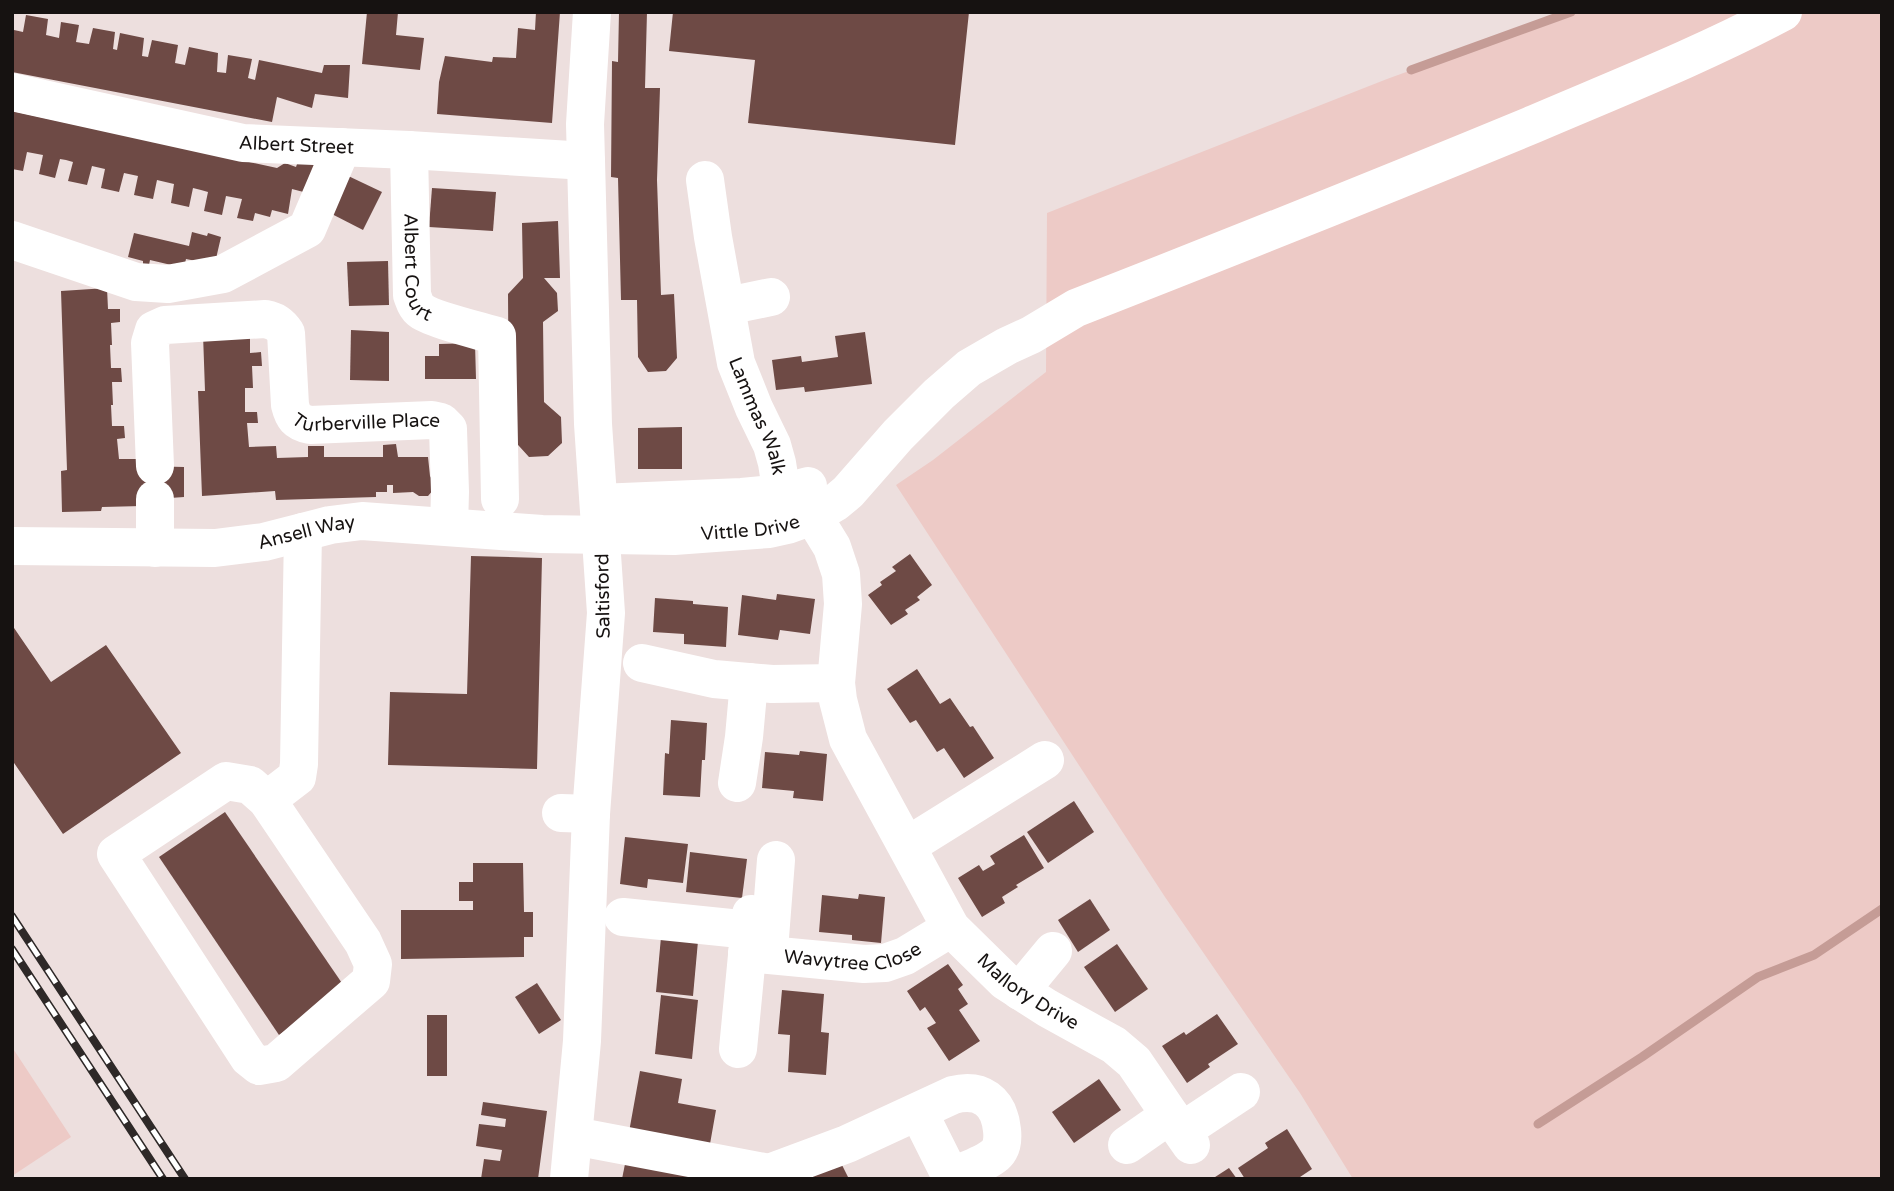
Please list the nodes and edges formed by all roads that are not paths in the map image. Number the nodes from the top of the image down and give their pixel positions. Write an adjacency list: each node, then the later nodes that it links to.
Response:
1 (592, 12): 6 (street, Saltisford)
2 (1783, 12): 12 (street, Vittle Drive)
3 (12, 92): 4 (street, Albert Street)
4 (342, 147): 5 (street, Albert Street); 8 (street)
5 (409, 150): 6 (street, Albert Street); 11 (street, Albert Court)
6 (586, 161): 13 (street, Saltisford)
7 (705, 180): 10 (street, Lammas Walk)
8 (12, 240)
9 (771, 297): 10 (street)
10 (727, 306): 12 (street, Lammas Walk)
11 (500, 499)
12 (795, 506): 13 (street, Vittle Drive); 20 (street, Mallory Drive)
13 (600, 519): 14 (street, Ansell Way); 35 (street, Saltisford)
14 (449, 527): 15 (street, Ansell Way); 17 (street, Turberville Place)
15 (303, 532): 17 (street, Ansell Way); 23 (street)
16 (12, 546): 17 (street, Ansell Way)
17 (155, 548)
18 (642, 663): 19 (street)
19 (732, 680): 20 (street); 22 (street)
20 (836, 683): 24 (street, Mallory Drive)
21 (1045, 760): 24 (street)
22 (737, 783)
23 (267, 800): 23 (street)
24 (907, 846): 27 (street, Mallory Drive)
25 (776, 860): 28 (street)
26 (623, 917): 28 (street, Wavytree Close)
27 (951, 928): 28 (street, Wavytree Close); 30 (street, Mallory Drive)
28 (754, 938): 31 (street)
29 (1052, 951): 30 (street)
30 (1020, 991): 34 (street, Mallory Drive)
31 (738, 1049)
32 (1241, 1093): 34 (street)
33 (927, 1129): 35 (street)
34 (1181, 1130): 36 (street)
35 (574, 1136): 37 (street, Saltisford)
36 (1127, 1145)
37 (569, 1179)

